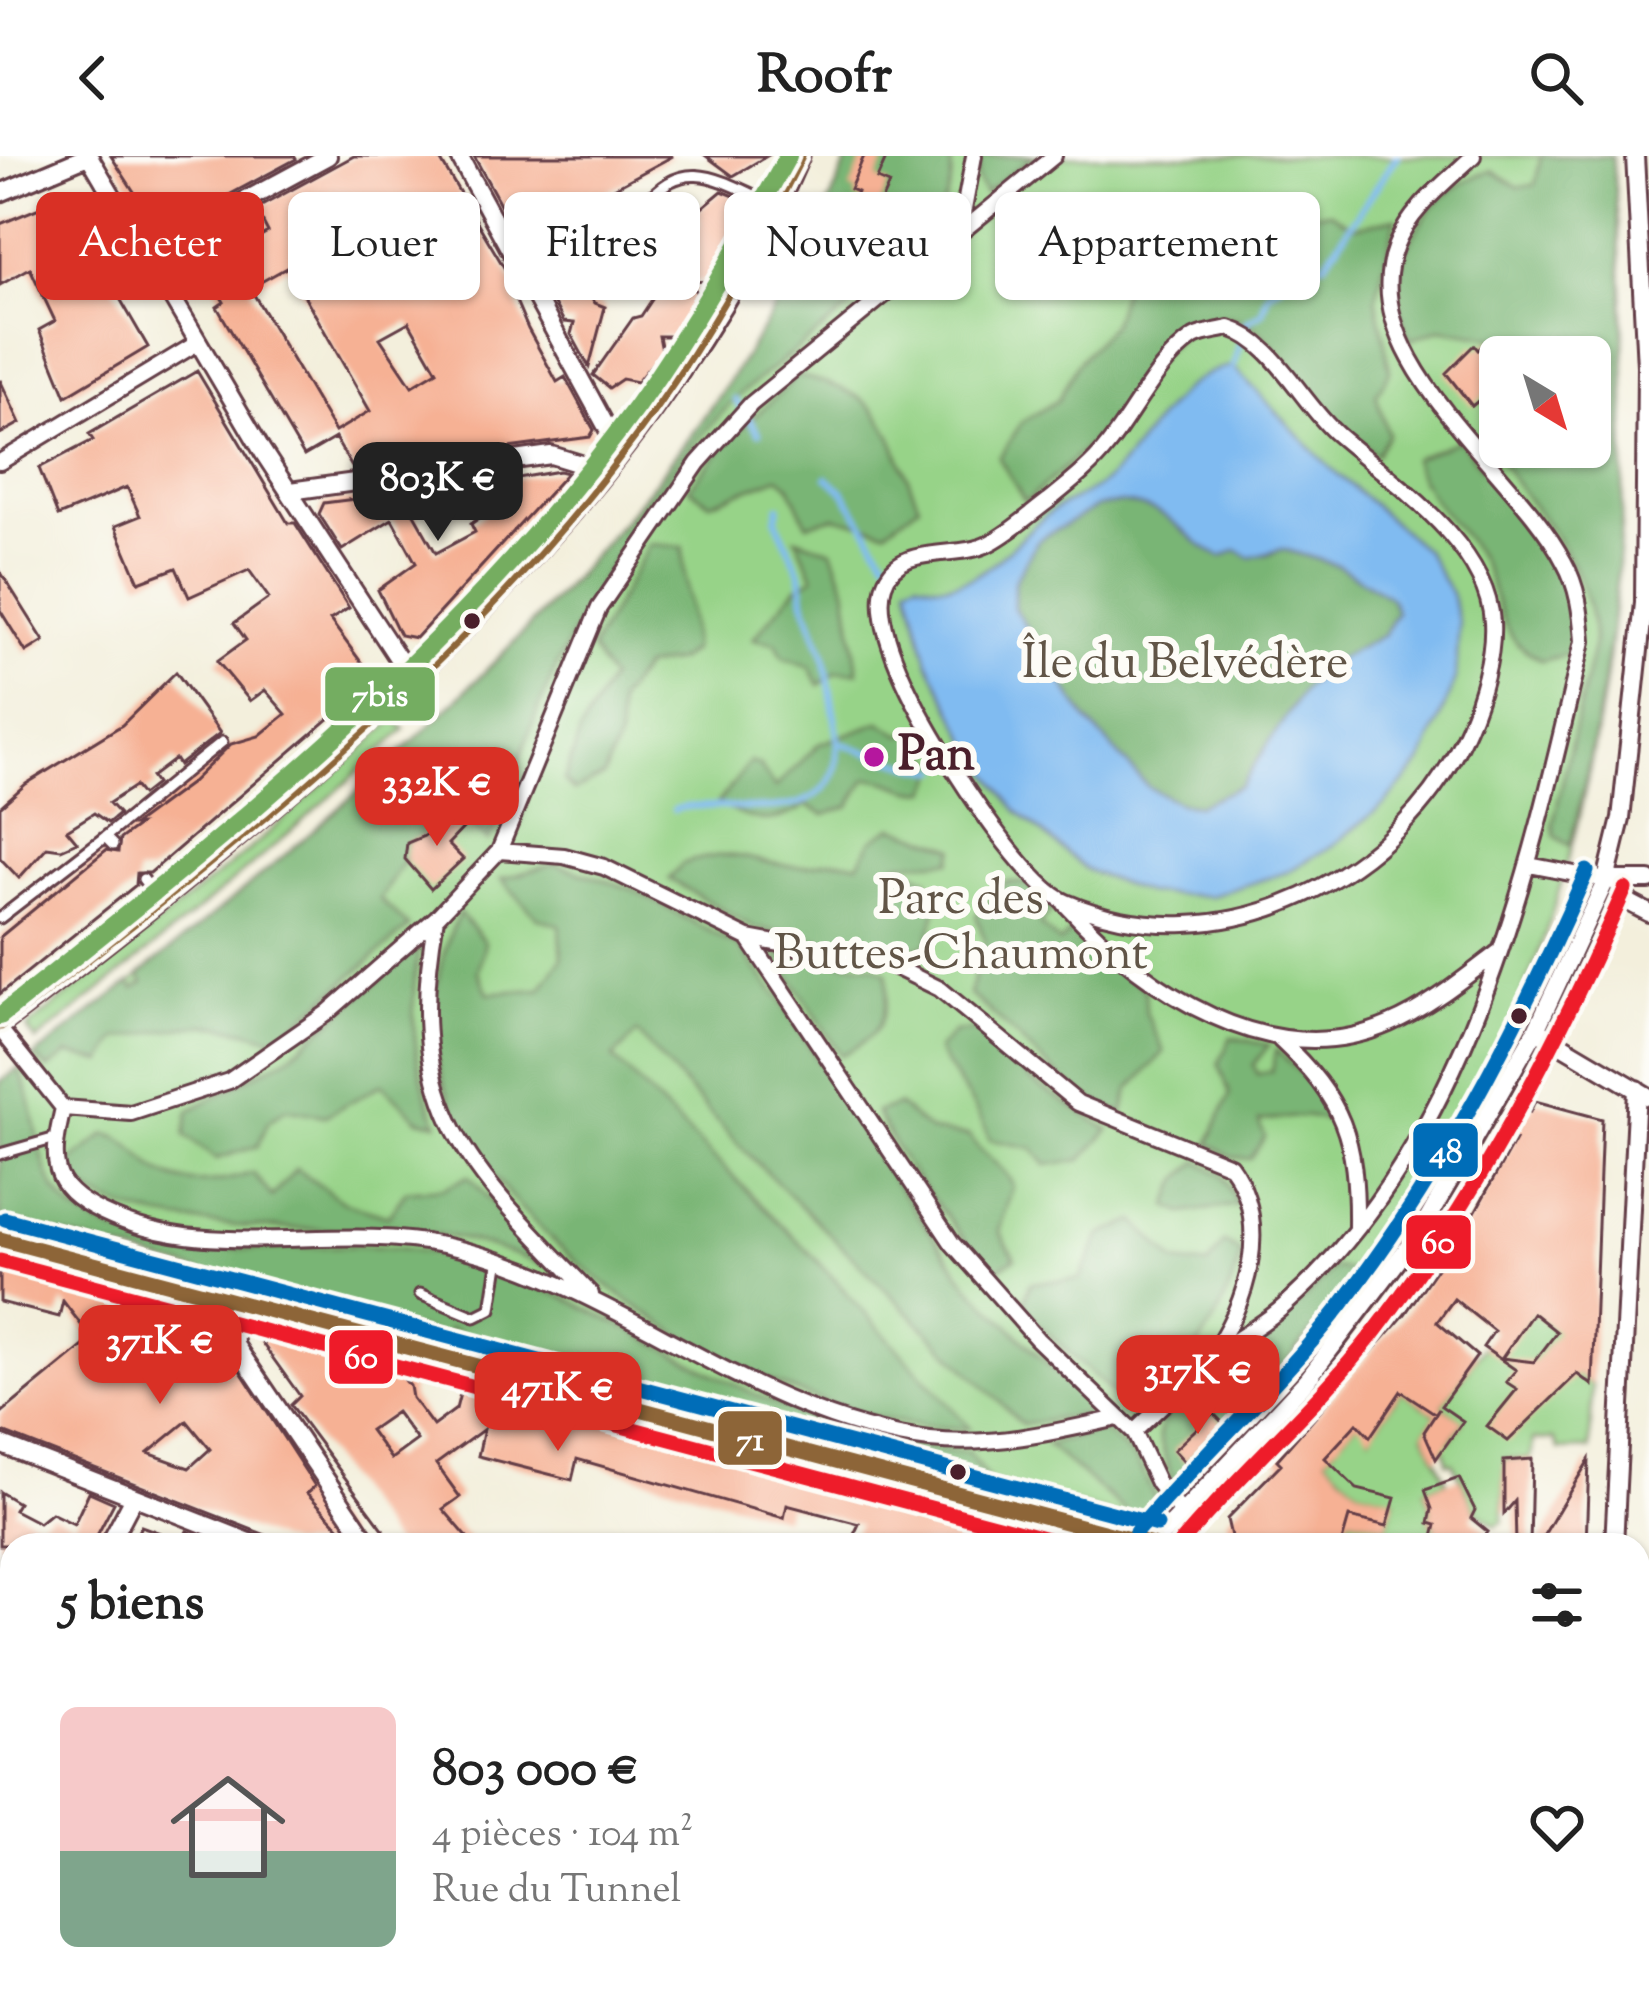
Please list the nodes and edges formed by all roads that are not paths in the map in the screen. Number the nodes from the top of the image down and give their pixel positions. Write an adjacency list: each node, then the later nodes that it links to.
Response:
1 (88, 156): 10 (street); 16 (street)
2 (328, 156): 9 (street)
3 (459, 156): 22 (street)
4 (797, 156): 14 (street)
5 (974, 156): 15 (street)
6 (1054, 156): 17 (street)
7 (1473, 156): 31 (street)
8 (1635, 156): 26 (street)
9 (305, 162): 11 (street)
10 (109, 192)
11 (253, 192)
12 (651, 192): 13 (lane)
13 (749, 192)
14 (782, 192)
15 (967, 192)
16 (0, 193)
17 (971, 222)
18 (724, 296): 22 (street)
19 (174, 300): 21 (street)
20 (876, 300): 30 (street)
21 (200, 342): 23 (street); 25 (street)
22 (618, 448): 24 (street)
23 (0, 462)
24 (600, 470): 25 (street); 28 (street)
25 (290, 491): 28 (street)
26 (1648, 507): 27 (street)
27 (1646, 623): 34 (street)
28 (411, 678): 35 (street)
29 (222, 742): 38 (lane)
30 (499, 851): 39 (street); 40 (street)
31 (1529, 865): 34 (street); 41 (street)
32 (143, 880): 35 (lane)
33 (1649, 880): 34 (street)
34 (1611, 881): 37 (street); 43 (street)
35 (159, 900): 42 (street)
36 (1063, 902): 36 (street); 44 (street)
37 (1649, 913)
38 (0, 918)
39 (436, 918): 46 (street); 53 (street)
40 (748, 938): 55 (street); 56 (street)
41 (1497, 953): 44 (street); 49 (street)
42 (0, 1026): 46 (street)
43 (1536, 1030): 45 (street); 60 (street)
44 (1280, 1040): 49 (street)
45 (1643, 1093): 66 (street)
46 (63, 1108): 47 (street)
47 (56, 1138): 48 (lane); 51 (street)
48 (0, 1154)
49 (1356, 1226): 55 (street)
50 (0, 1239): 54 (street)
51 (498, 1264): 52 (lane); 53 (street)
52 (419, 1294)
53 (595, 1298): 56 (street)
54 (233, 1301): 63 (street); 64 (street)
55 (1208, 1358): 57 (street)
56 (1118, 1418): 57 (street)
57 (1134, 1432): 60 (street)
58 (0, 1444): 59 (street)
59 (133, 1499): 61 (street); 62 (street)
60 (1180, 1510): 65 (street)
61 (115, 1533)
62 (225, 1533)
63 (362, 1533)
64 (1107, 1533)
65 (1162, 1533)
66 (1615, 1533)

